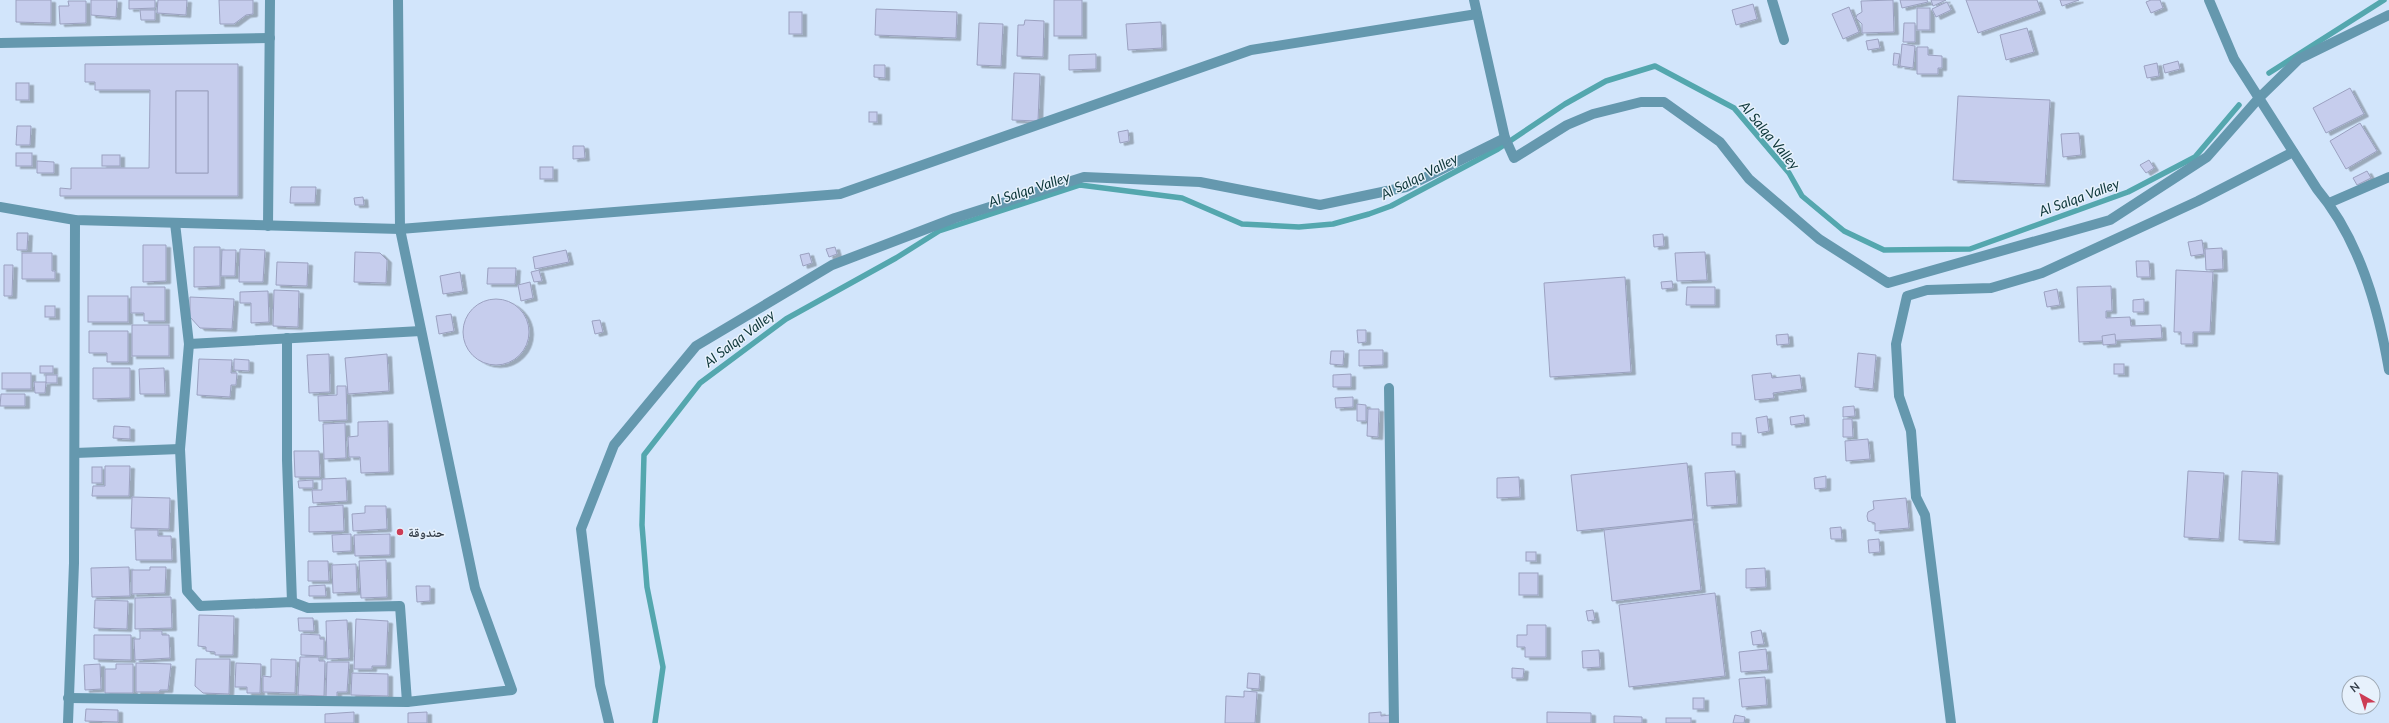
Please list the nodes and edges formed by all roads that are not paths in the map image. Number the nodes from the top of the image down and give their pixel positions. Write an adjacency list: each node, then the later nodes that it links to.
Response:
1 (270, 0): 8 (street)
2 (398, 0): 20 (street)
3 (1474, 0): 6 (street)
4 (1772, 0): 9 (street)
5 (2209, 0): 11 (street)
6 (1477, 14): 12 (street); 20 (street)
7 (2389, 15): 11 (street)
8 (270, 38): 10 (street); 19 (street)
9 (1784, 40)
10 (0, 43)
11 (2259, 98): 12 (street); 13 (street)
12 (1505, 138): 33 (street)
13 (2293, 152): 15 (street); 35 (street)
14 (2389, 177): 15 (street)
15 (2329, 203): 24 (street)
16 (0, 206): 17 (street)
17 (75, 220): 18 (street); 28 (street)
18 (175, 223): 19 (street); 23 (street)
19 (268, 226): 20 (street)
20 (400, 229): 21 (street)
21 (420, 331): 22 (street); 31 (street)
22 (287, 338): 23 (street); 29 (street)
23 (189, 344): 27 (street)
24 (2387, 349): 25 (street)
25 (2389, 370)
26 (1389, 388): 34 (street)
27 (180, 448): 28 (street); 29 (street)
28 (75, 453): 30 (street)
29 (292, 602): 31 (street)
30 (68, 698): 31 (street); 32 (street)
31 (407, 702)
32 (68, 723)
33 (609, 723)
34 (1394, 723)
35 (1951, 723)

